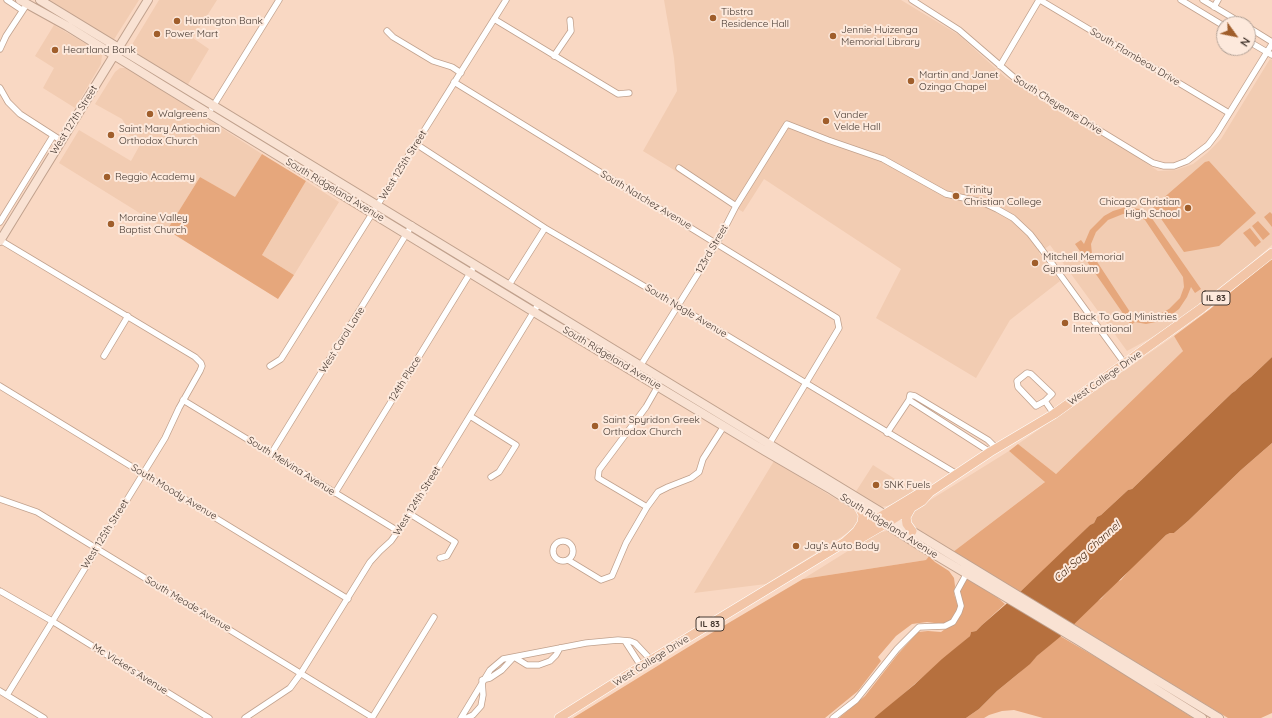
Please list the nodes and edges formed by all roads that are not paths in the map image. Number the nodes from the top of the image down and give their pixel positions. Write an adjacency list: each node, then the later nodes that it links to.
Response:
1 (7, 0): 11 (street)
2 (40, 0): 22 (main road, South Ridgeland Avenue)
3 (148, 0): 22 (main road, West 127th Street)
4 (279, 0): 30 (street)
5 (506, 0): 14 (street, West 125th Street)
6 (912, 0): 25 (street, South Cheyenne Drive)
7 (1040, 0): 25 (street); 31 (street, South Flambeau Drive)
8 (1181, 0): 16 (street)
9 (1203, 0): 12 (street)
10 (1218, 0): 12 (street)
11 (23, 5): 21 (street); 22 (main road, South Ridgeland Avenue)
12 (1214, 7): 13 (street)
13 (1229, 16)
14 (494, 19): 24 (street); 26 (street, West 125th Street)
15 (570, 20): 24 (street)
16 (1216, 21)
17 (387, 31): 26 (street)
18 (1256, 32): 19 (street)
19 (1272, 43): 23 (street)
20 (1256, 46): 23 (street)
21 (0, 49)
22 (116, 52): 30 (main road, South Ridgeland Avenue); 32 (main road, South Ridgeland Avenue); 34 (main road, West 127th Street)
23 (1269, 54): 31 (street)
24 (554, 56): 29 (street)
25 (1000, 66): 31 (street, South Cheyenne Drive)
26 (461, 73): 27 (street, West 125th Street)
27 (454, 82): 35 (street, West 125th Street); 45 (street, South Natchez Avenue)
28 (0, 88): 33 (street)
29 (629, 93)
30 (214, 105): 32 (street); 37 (main road, South Ridgeland Avenue)
31 (1229, 113)
32 (208, 114): 39 (main road, South Ridgeland Avenue)
33 (53, 136): 34 (street); 40 (street)
34 (62, 141): 44 (main road, West 127th Street)
35 (416, 144): 37 (street, West 125th Street); 42 (street, South Nagle Avenue)
36 (679, 168): 38 (street)
37 (378, 205): 39 (street, West 125th Street); 41 (main road, South Ridgeland Avenue)
38 (736, 206): 45 (street, 123rd Street); 55 (street, 123rd Street)
39 (373, 214): 43 (main road, South Ridgeland Avenue); 57 (street, West 125th Street)
40 (0, 222)
41 (412, 225): 43 (street, West Carol Lane); 47 (main road, South Ridgeland Avenue)
42 (545, 228): 49 (street); 51 (street, South Nagle Avenue)
43 (407, 234): 48 (main road, South Ridgeland Avenue); 74 (street, West Carol Lane)
44 (0, 240): 53 (street)
45 (717, 243): 51 (street, 123rd Street); 59 (street, South Natchez Avenue)
46 (1272, 253): 55 (main road, West College Drive / IL 83)
47 (476, 264): 48 (street, 124th Place); 49 (main road, South Ridgeland Avenue)
48 (471, 272): 52 (main road, South Ridgeland Avenue); 79 (street, 124th Place)
49 (509, 285): 50 (main road, South Ridgeland Avenue)
50 (540, 303): 52 (street, West 124th Street); 56 (main road, South Ridgeland Avenue)
51 (678, 306): 56 (street, 123rd Street); 59 (street, South Nagle Avenue)
52 (534, 312): 58 (main road, South Ridgeland Avenue); 67 (street, West 124th Street)
53 (128, 316): 54 (street); 62 (street, West 125th Street)
54 (104, 356)
55 (1125, 364): 66 (main road, West College Drive / IL 83)
56 (641, 365): 58 (street, 123rd Street); 71 (main road, South Ridgeland Avenue)
57 (270, 366)
58 (636, 373): 61 (main road, South Ridgeland Avenue)
59 (806, 383): 70 (street, South Nagle Avenue); 71 (street)
60 (0, 386): 75 (street, South Moody Avenue)
61 (658, 386): 69 (main road, South Ridgeland Avenue); 81 (street)
62 (183, 400): 74 (street, South Melvina Avenue); 75 (street, West 125th Street)
63 (909, 400): 65 (street); 68 (street); 70 (street)
64 (1045, 401): 64 (street); 66 (street)
65 (941, 412): 68 (street); 72 (street)
66 (1054, 414): 72 (main road, West College Drive / IL 83)
67 (470, 416): 77 (street); 84 (street, West 124th Street)
68 (937, 418): 72 (street)
69 (724, 426): 73 (main road, South Ridgeland Avenue); 81 (street)
70 (887, 433): 76 (street, South Nagle Avenue)
71 (769, 443): 73 (street); 85 (main road, South Ridgeland Avenue)
72 (993, 450): 76 (main road, West College Drive / IL 83)
73 (764, 451): 82 (main road, South Ridgeland Avenue)
74 (271, 454): 79 (street, South Melvina Avenue)
75 (143, 474): 90 (street, West 125th Street); 95 (street, South Moody Avenue)
76 (957, 474): 78 (main road, West College Drive / IL 83)
77 (491, 476)
78 (930, 492): 83 (main road, West College Drive / IL 83); 85 (main road, West College Drive / IL 83)
79 (335, 493): 86 (street, South Melvina Avenue)
80 (0, 499): 90 (street, South Meade Avenue)
81 (647, 507): 92 (street)
82 (859, 507): 85 (main road, South Ridgeland Avenue); 87 (main road)
83 (911, 508): 85 (main road, West College Drive / IL 83); 88 (main road)
84 (410, 514): 86 (street, West 124th Street); 91 (street)
85 (885, 519): 87 (main road, West College Drive / IL 83); 88 (main road, South Ridgeland Avenue); 89 (main road, West College Drive / IL 83); 93 (main road, South Ridgeland Avenue)
86 (398, 531): 95 (street, West 124th Street)
87 (857, 531): 89 (main road, West College Drive / IL 83)
88 (912, 531): 93 (main road, South Ridgeland Avenue)
89 (845, 542): 102 (main road, West College Drive / IL 83)
90 (97, 548): 97 (street, West 125th Street); 104 (street, South Meade Avenue)
91 (440, 558)
92 (568, 560)
93 (969, 570): 98 (main road, South Ridgeland Avenue); 115 (street)
94 (0, 591): 97 (street, Mc Vickers Avenue)
95 (348, 599): 104 (street, West 124th Street)
96 (434, 617): 111 (street)
97 (52, 621): 107 (street, West 125th Street); 109 (street, Mc Vickers Avenue)
98 (1081, 638): 116 (main road, South Ridgeland Avenue); 117 (main road, South Ridgeland Avenue)
99 (625, 641): 100 (street); 102 (street); 103 (street)
100 (560, 648): 101 (street); 101 (street)
101 (514, 657): 105 (street)
102 (651, 660): 103 (main road, West College Drive / IL 83)
103 (641, 666): 114 (main road, West College Drive / IL 83)
104 (301, 673): 110 (street, West 124th Street); 111 (street, South Meade Avenue)
105 (482, 680): 112 (street); 113 (street)
106 (0, 691): 107 (street)
107 (7, 695): 108 (street)
108 (44, 718)
109 (209, 718)
110 (245, 718)
111 (372, 718)
112 (461, 718)
113 (467, 718)
114 (559, 718)
115 (833, 718)
116 (1202, 718)
117 (1219, 718)

